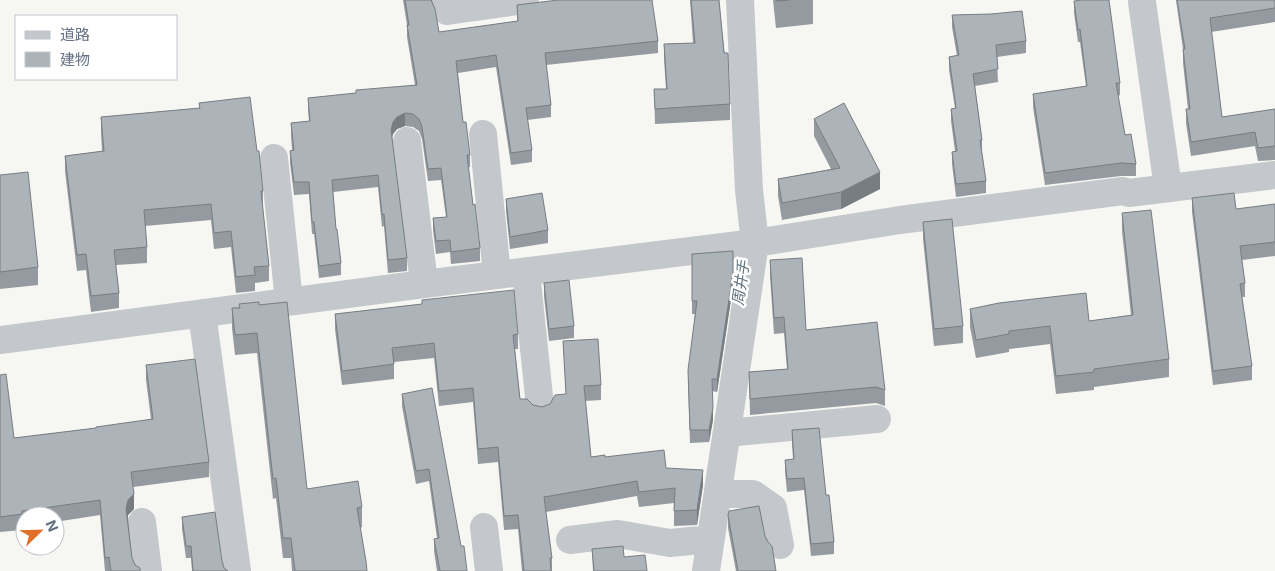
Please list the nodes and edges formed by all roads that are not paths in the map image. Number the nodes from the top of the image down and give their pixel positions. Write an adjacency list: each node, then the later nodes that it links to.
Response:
1 (446, 0): 2 (street)
2 (525, 0)
3 (740, 0): 10 (street)
4 (1142, 2): 9 (street)
5 (483, 134): 12 (street)
6 (407, 142): 13 (street)
7 (274, 158): 14 (street)
8 (1275, 175): 9 (street)
9 (1168, 188): 10 (street)
10 (755, 244): 11 (street); 19 (street)
11 (526, 272): 12 (street); 17 (street)
12 (497, 275): 13 (street)
13 (424, 284): 14 (street)
14 (289, 301): 15 (street)
15 (202, 313): 16 (street); 27 (street)
16 (0, 340)
17 (540, 406)
18 (877, 419): 19 (street)
19 (728, 433): 20 (street)
20 (719, 494): 23 (street); 25 (street)
21 (142, 522): 26 (street)
22 (484, 527): 28 (street)
23 (711, 539): 24 (street); 29 (street)
24 (570, 540)
25 (780, 544)
26 (148, 571)
27 (237, 571)
28 (489, 571)
29 (706, 571)

